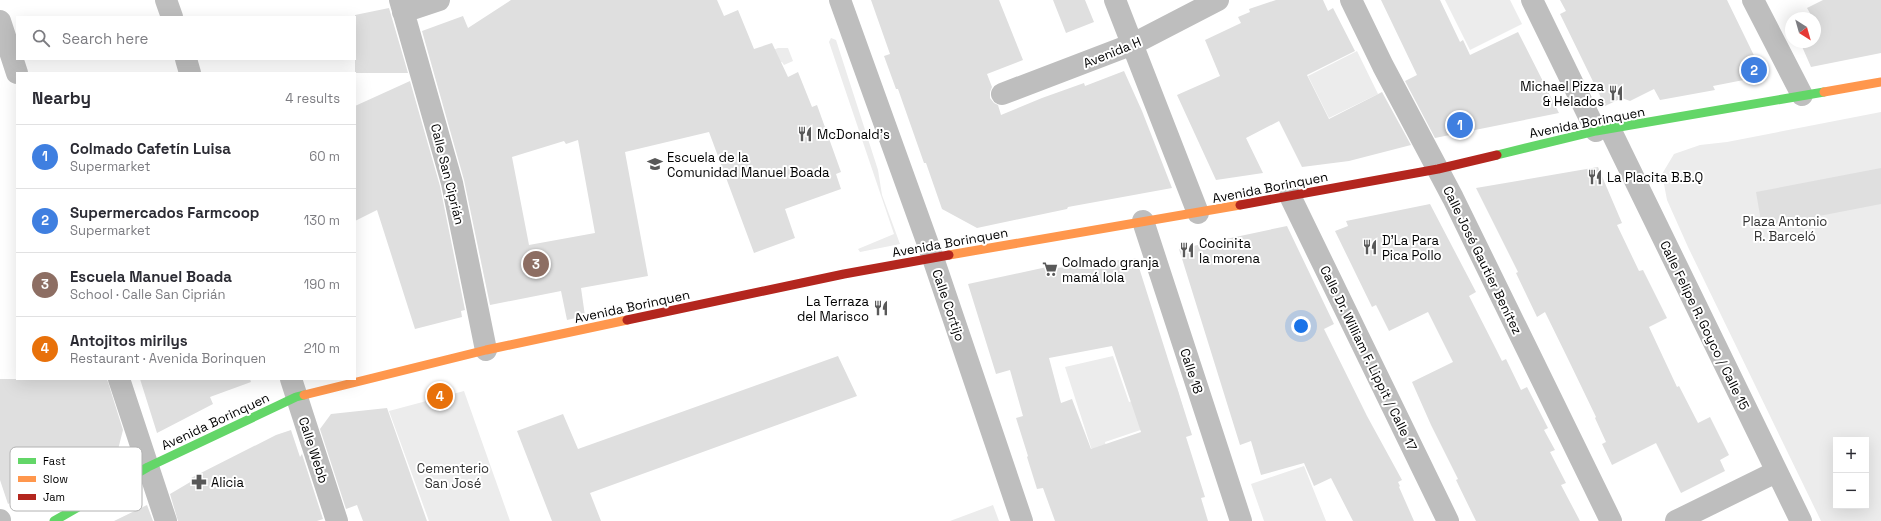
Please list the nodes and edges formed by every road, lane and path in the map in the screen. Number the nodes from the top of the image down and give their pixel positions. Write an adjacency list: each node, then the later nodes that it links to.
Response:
1 (166, 0): 10 (street)
2 (439, 0): 9 (street)
3 (840, 0): 24 (street, Calle Cortijo)
4 (1115, 0): 12 (street)
5 (1218, 0): 12 (street, Avenida H)
6 (1351, 0): 20 (street, Calle José Gautier Benítez)
7 (1532, 0): 19 (street, Calle Felipe R. Goyco / Calle 15)
8 (1753, 0): 18 (street)
9 (402, 6): 25 (street, Calle San Ciprián)
10 (172, 16)
11 (0, 21): 14 (street)
12 (1133, 44): 17 (street, Avenida H); 22 (street)
13 (186, 60): 15 (street)
14 (17, 72)
15 (190, 72)
16 (1881, 82): 18 (street, Avenida Borinquen)
17 (1002, 94)
18 (1802, 95): 19 (street, Avenida Borinquen)
19 (1603, 130): 20 (street, Avenida Borinquen); 34 (street, Calle Felipe R. Goyco / Calle 15)
20 (1438, 169): 21 (street, Avenida Borinquen); 42 (street, Calle José Gautier Benítez)
21 (1290, 196): 22 (street, Avenida Borinquen); 41 (street, Calle Dr. William F. Lippit / Calle 17)
22 (1198, 213): 23 (street, Avenida Borinquen)
23 (1143, 221): 24 (street, Avenida Borinquen); 40 (street, Calle 18)
24 (933, 258): 25 (street, Avenida Borinquen); 39 (street, Calle Cortijo)
25 (486, 350): 26 (street, Avenida Borinquen)
26 (356, 376)
27 (119, 380): 30 (street)
28 (334, 380): 29 (street, Avenida Borinquen)
29 (294, 388): 32 (street, Avenida Borinquen); 38 (street, Calle Webb)
30 (141, 447)
31 (142, 449): 32 (street)
32 (148, 467): 33 (street, Avenida Borinquen); 37 (street)
33 (142, 470)
34 (1776, 472): 43 (street); 44 (street, Calle Felipe R. Goyco / Calle 15)
35 (71, 511): 36 (street, Avenida Borinquen)
36 (54, 521)
37 (166, 521)
38 (337, 521)
39 (1022, 521)
40 (1241, 521)
41 (1448, 521)
42 (1612, 521)
43 (1676, 521)
44 (1801, 521)

